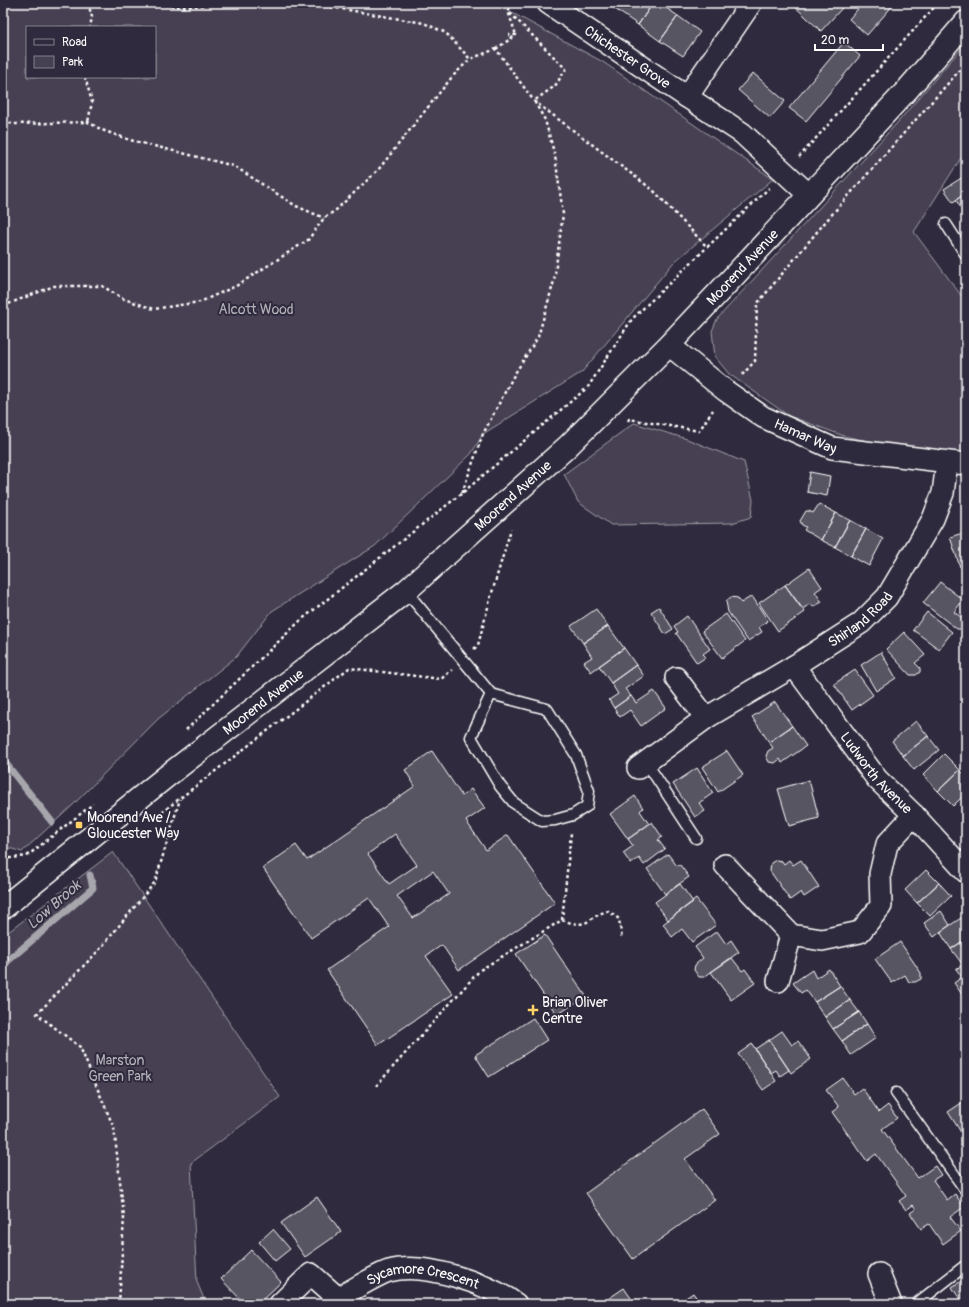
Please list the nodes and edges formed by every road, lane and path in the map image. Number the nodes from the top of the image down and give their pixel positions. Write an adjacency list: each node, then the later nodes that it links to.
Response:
1 (88, 3): 11 (path)
2 (146, 3): 3 (path)
3 (226, 3)
4 (307, 3): 15 (path)
5 (513, 3): 9 (path)
6 (548, 3): 18 (street, Chichester Grove)
7 (751, 3): 18 (street)
8 (938, 3): 22 (path)
9 (508, 11): 13 (path); 19 (path)
10 (966, 22): 23 (street, Moorend Avenue)
11 (90, 26)
12 (509, 35): 13 (path)
13 (516, 35): 14 (path)
14 (496, 49): 15 (path); 19 (path)
15 (470, 59): 24 (path)
16 (966, 63): 30 (path)
17 (85, 78): 21 (path)
18 (687, 97): 22 (street, Chichester Grove)
19 (534, 100): 26 (path); 33 (path)
20 (3, 122): 21 (path)
21 (88, 122): 24 (path)
22 (785, 172): 23 (street, Chichester Grove); 26 (path)
23 (808, 194): 29 (street, Moorend Avenue)
24 (324, 218): 28 (path)
25 (946, 224): 27 (lane)
26 (707, 247): 33 (path)
27 (966, 255)
28 (3, 306)
29 (669, 345): 30 (street, Hamar Way); 35 (street, Moorend Avenue)
30 (726, 391): 31 (path); 32 (street, Hamar Way)
31 (624, 424)
32 (957, 464): 37 (street, Shirland Road)
33 (462, 494): 41 (path)
34 (511, 528): 36 (path)
35 (406, 591): 36 (lane); 50 (street, Moorend Avenue)
36 (464, 661): 39 (lane); 61 (path)
37 (794, 666): 40 (street, Shirland Road); 45 (street, Ludworth Avenue)
38 (676, 678): 40 (street)
39 (491, 694): 44 (lane); 44 (lane)
40 (706, 718): 42 (street, Shirland Road)
41 (181, 734)
42 (642, 765): 46 (lane)
43 (95, 802): 47 (path)
44 (573, 815): 51 (path)
45 (914, 815): 49 (street, Ludworth Avenue); 52 (street)
46 (696, 838)
47 (3, 859)
48 (725, 865): 52 (street)
49 (966, 872)
50 (6, 901)
51 (562, 920): 53 (path); 55 (path)
52 (791, 935): 54 (street)
53 (622, 939)
54 (778, 981)
55 (376, 1086)
56 (896, 1093): 57 (lane)
57 (966, 1191)
58 (966, 1265): 65 (lane)
59 (880, 1274): 64 (street)
60 (334, 1301): 62 (street); 63 (street, Sycamore Crescent)
61 (119, 1304)
62 (280, 1304)
63 (516, 1304)
64 (891, 1304)
65 (916, 1304)

